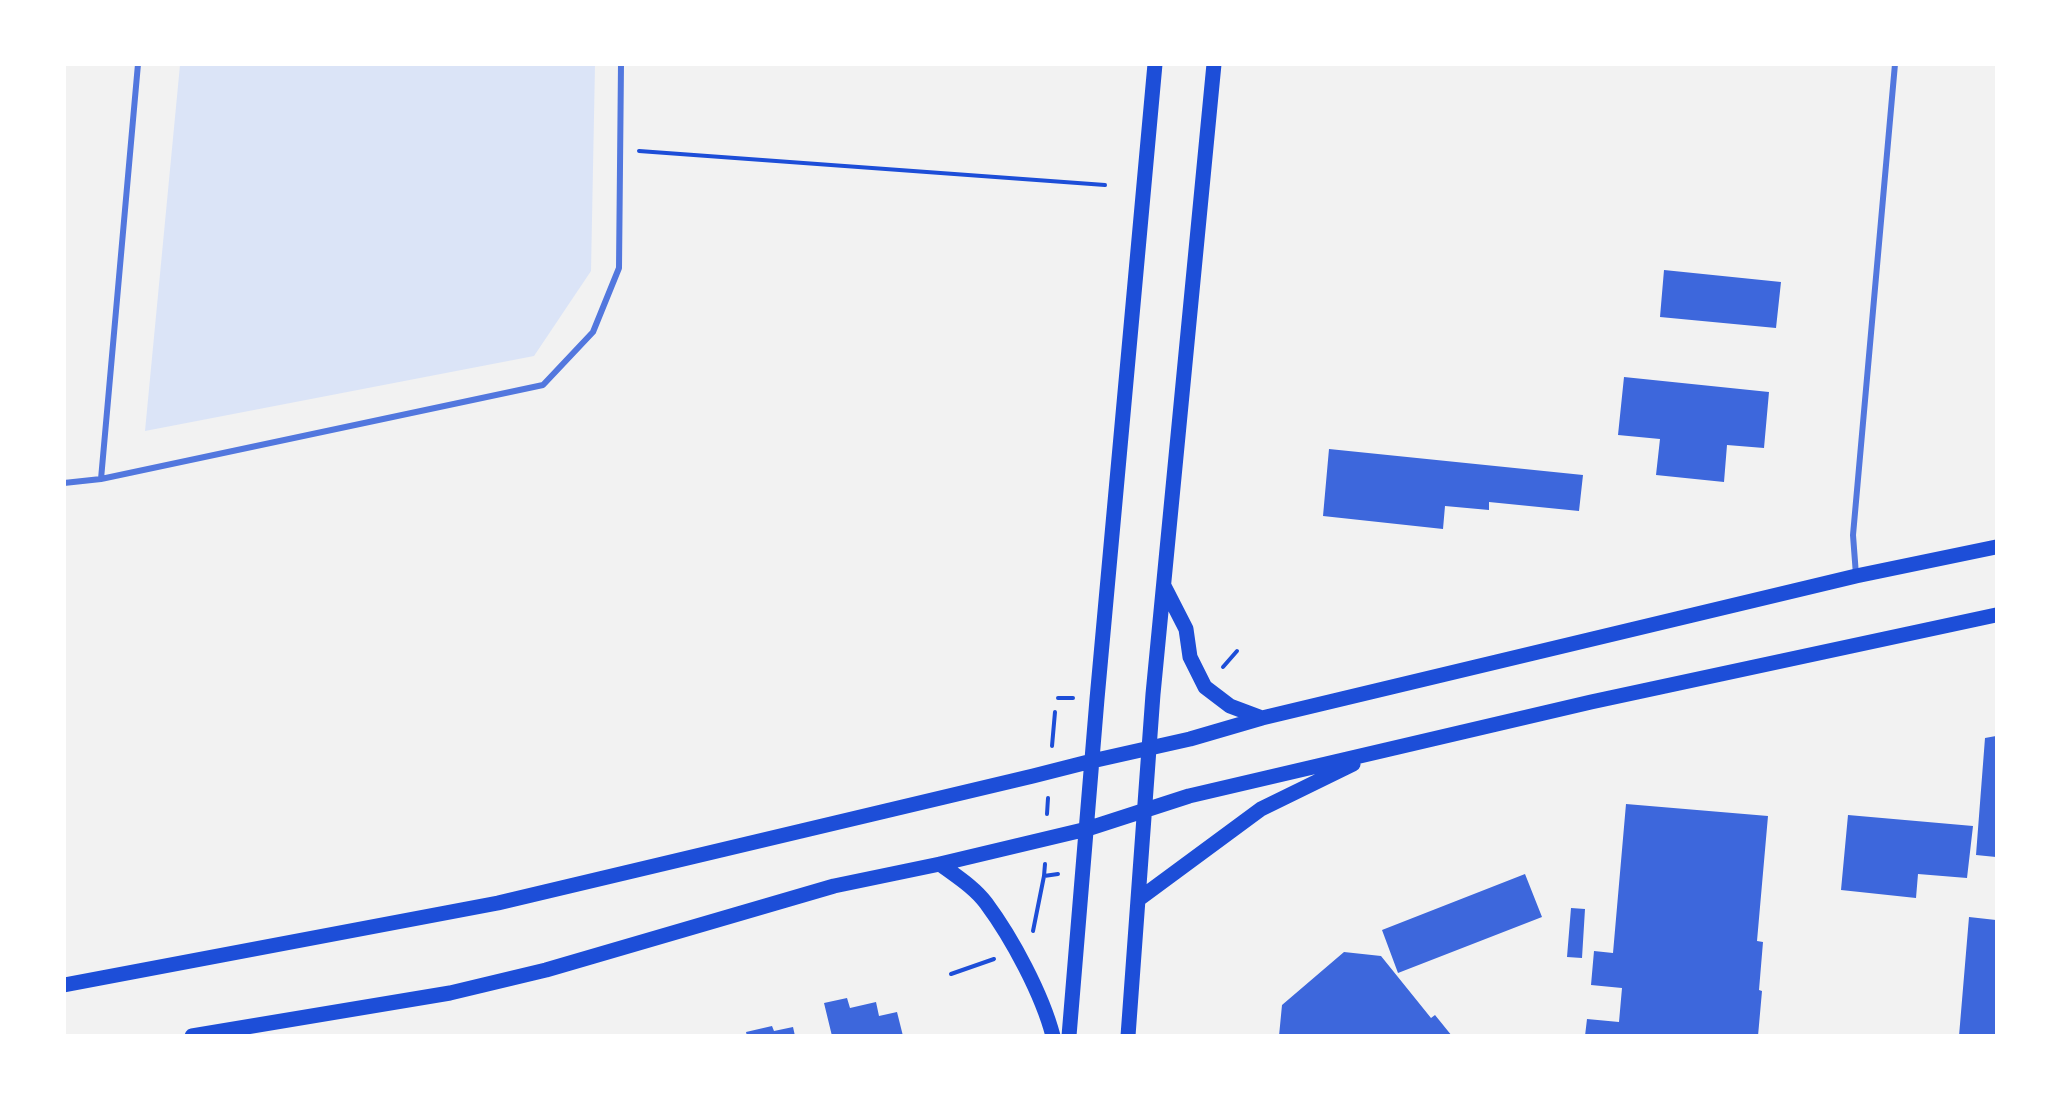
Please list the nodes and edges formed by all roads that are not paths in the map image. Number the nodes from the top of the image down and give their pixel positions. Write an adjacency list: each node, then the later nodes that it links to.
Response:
1 (138, 64): 6 (street)
2 (621, 64): 6 (street)
3 (1155, 64): 15 (main road)
4 (1214, 64): 10 (main road)
5 (1895, 64): 9 (street)
6 (101, 478): 7 (street)
7 (64, 483)
8 (1996, 547): 9 (main road)
9 (1856, 576): 12 (main road)
10 (1164, 586): 12 (main road); 13 (main road)
11 (1996, 615): 14 (main road)
12 (1262, 718): 13 (main road)
13 (1149, 749): 15 (main road); 16 (main road)
14 (1377, 752): 16 (main road); 19 (main road)
15 (1092, 761): 17 (main road); 20 (main road)
16 (1144, 810): 17 (main road); 19 (main road)
17 (1087, 829): 18 (main road); 23 (main road)
18 (940, 864): 21 (main road); 22 (main road)
19 (1139, 898): 24 (main road)
20 (64, 985)
21 (192, 1035)
22 (1053, 1035)
23 (1069, 1035)
24 (1128, 1035)

